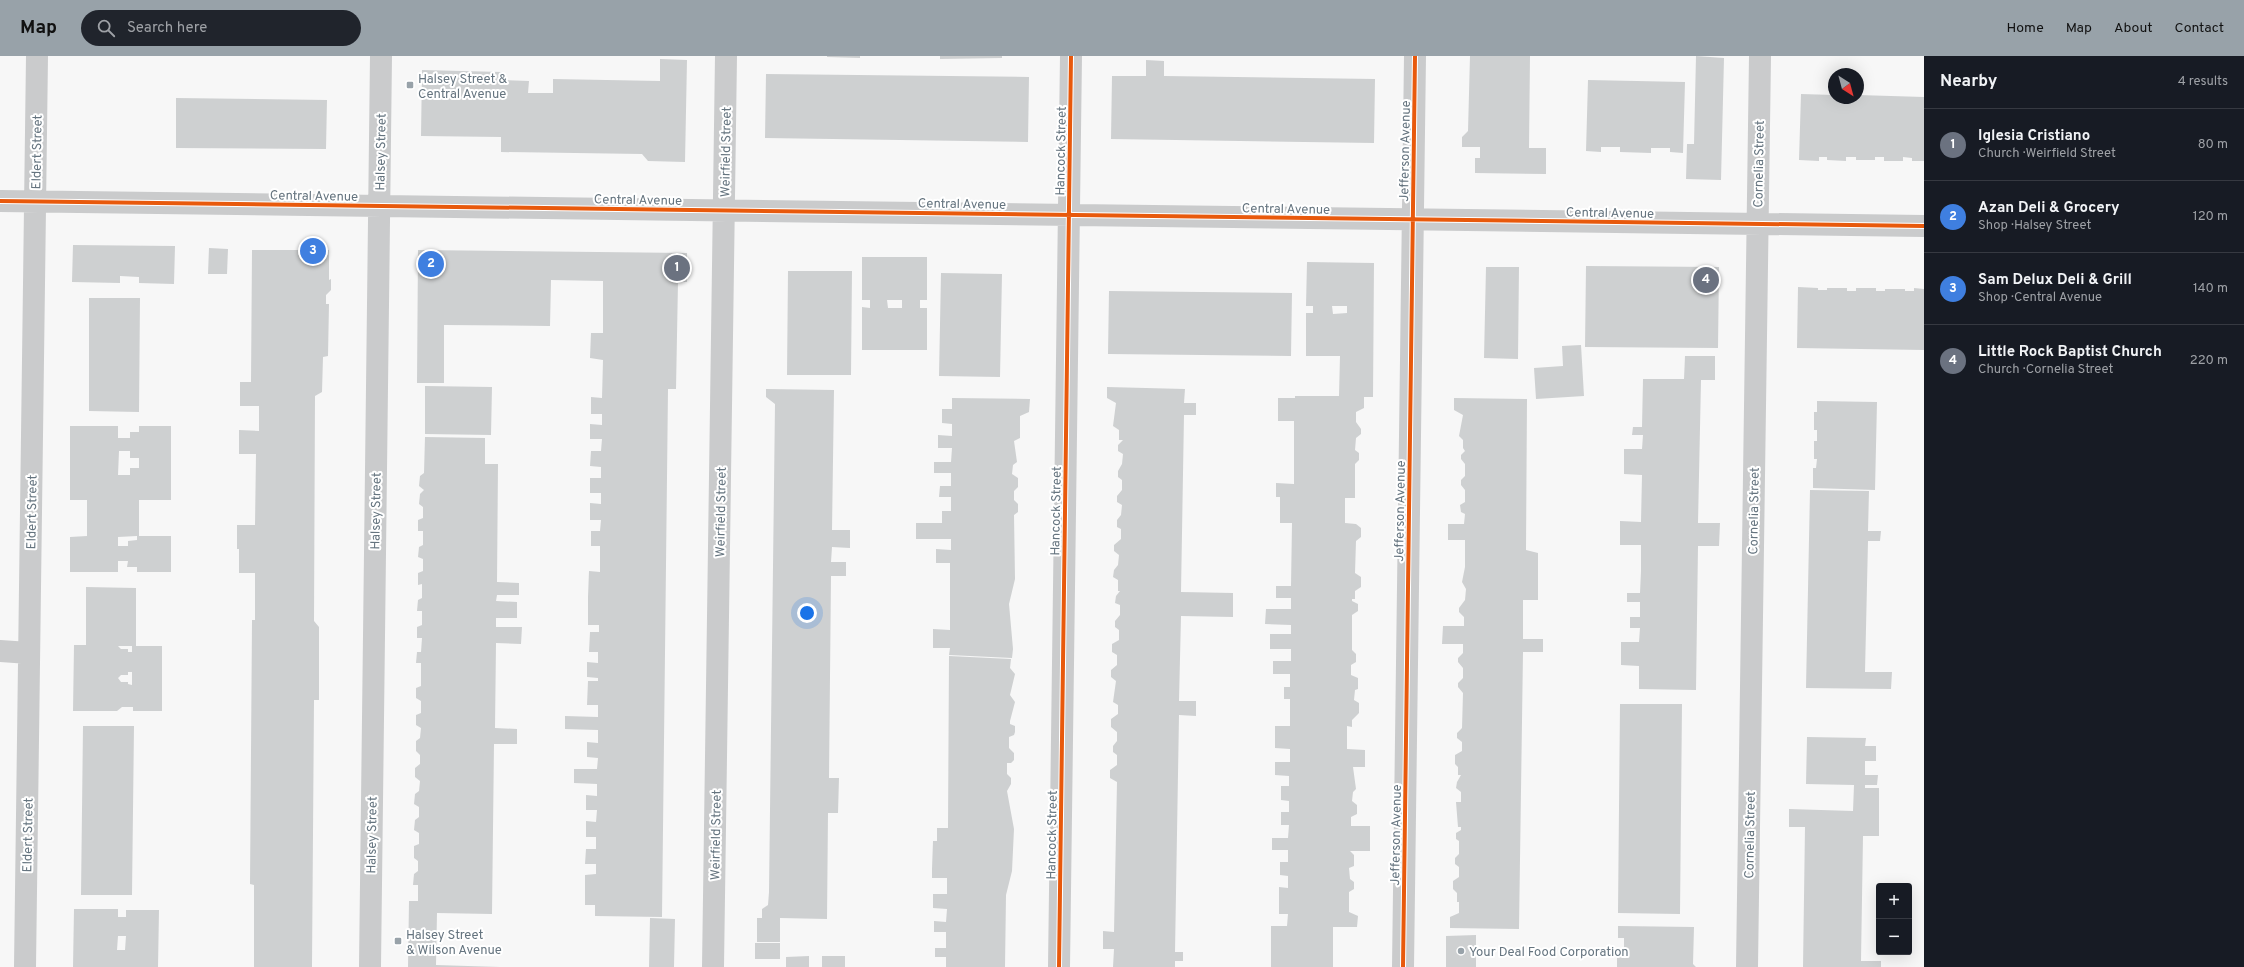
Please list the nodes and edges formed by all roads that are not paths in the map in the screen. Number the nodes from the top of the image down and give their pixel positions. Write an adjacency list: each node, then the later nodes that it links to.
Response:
1 (37, 56): 8 (street, Eldert Street)
2 (381, 56): 9 (street, Halsey Street)
3 (726, 56): 10 (street, Weirfield Street)
4 (1071, 56): 11 (street, Hancock Street)
5 (1415, 56): 12 (street, Jefferson Avenue)
6 (1760, 56): 13 (street, Cornelia Street)
7 (0, 200): 8 (street, Central Avenue)
8 (35, 201): 9 (street, Central Avenue); 16 (street, Eldert Street)
9 (379, 205): 10 (street, Central Avenue); 18 (street, Halsey Street)
10 (724, 210): 11 (street, Central Avenue); 19 (street, Weirfield Street)
11 (1069, 215): 12 (street, Central Avenue); 20 (street, Hancock Street)
12 (1413, 220): 13 (street, Central Avenue); 21 (street, Jefferson Avenue)
13 (1757, 224): 14 (street, Central Avenue); 22 (street, Cornelia Street)
14 (1924, 226)
15 (0, 651): 16 (street)
16 (29, 653): 17 (street, Eldert Street)
17 (25, 967)
18 (370, 967)
19 (713, 967)
20 (1059, 967)
21 (1403, 967)
22 (1747, 967)

